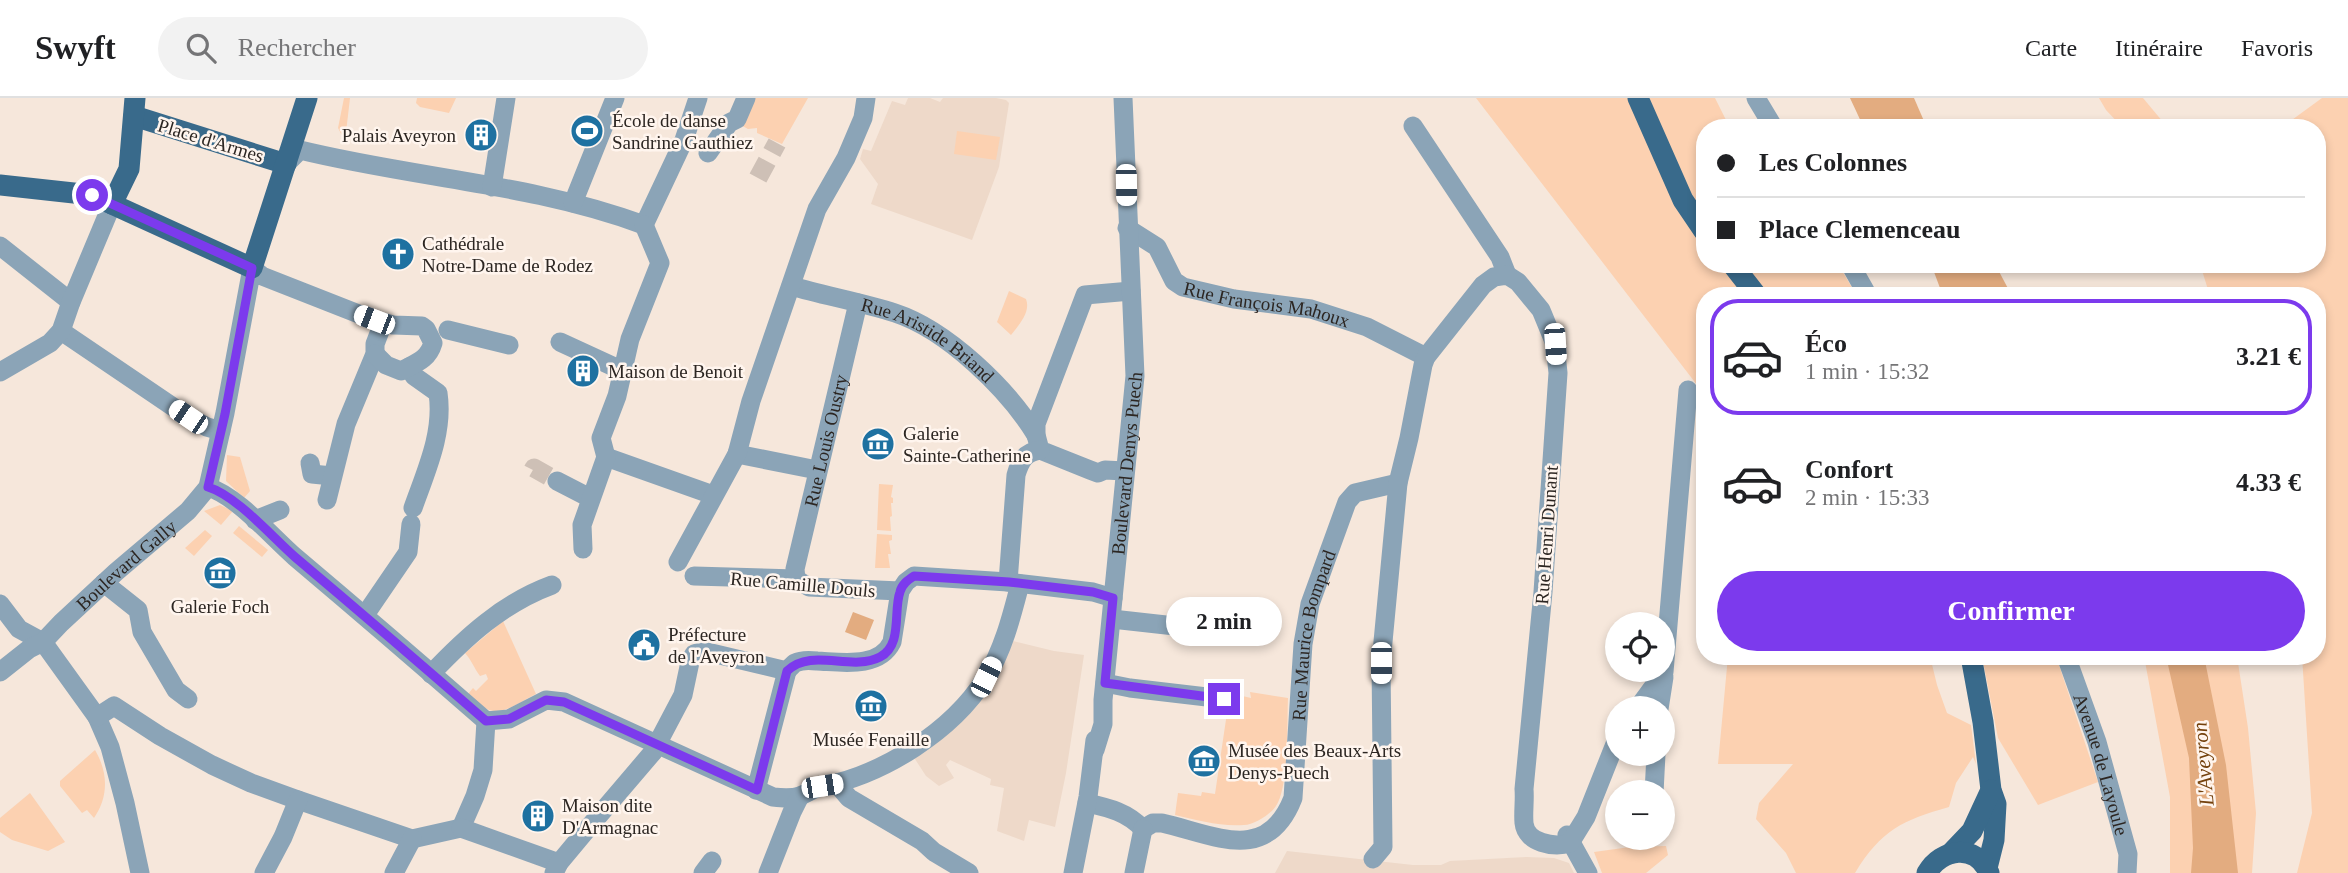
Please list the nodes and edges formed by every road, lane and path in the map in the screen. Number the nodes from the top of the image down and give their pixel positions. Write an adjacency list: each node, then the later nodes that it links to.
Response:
1 (307, 98): 14 (main road)
2 (506, 98): 16 (street)
3 (615, 98): 17 (street)
4 (698, 98): 20 (street)
5 (746, 98): 13 (street)
6 (866, 98): 26 (street)
7 (1123, 98): 21 (street, Boulevard Denys Puech)
8 (1638, 98): 19 (main road)
9 (1756, 98): 11 (street)
10 (134, 107): 14 (main road, Place d'Armes); 18 (main road, Place d'Armes)
11 (1769, 119)
12 (1413, 126): 25 (street, Rue Henri Dunant)
13 (708, 153)
14 (286, 164): 16 (street); 23 (main road, Place d'Armes)
15 (0, 185): 18 (main road)
16 (492, 187): 17 (street)
17 (573, 203): 20 (street)
18 (112, 204): 23 (main road); 29 (street)
19 (1696, 219)
20 (644, 225): 39 (street)
21 (1127, 228): 28 (street, Boulevard Denys Puech); 37 (street, Rue François Mahoux)
22 (0, 246): 29 (street)
23 (252, 268): 31 (street); 42 (street)
24 (1739, 273): 27 (main road)
25 (1507, 275): 37 (street); 93 (street, Rue Henri Dunant)
26 (791, 286): 30 (street, Rue Aristide Briand); 44 (street)
27 (1751, 287)
28 (1131, 291): 43 (street); 48 (street, Boulevard Denys Puech)
29 (71, 302): 33 (street)
30 (852, 302): 43 (street, Rue Aristide Briand); 47 (street, Rue Louis Oustry)
31 (383, 323): 36 (street); 38 (street)
32 (448, 330): 35 (street)
33 (61, 331): 40 (street); 42 (street)
34 (560, 342): 39 (street)
35 (509, 345)
36 (375, 354): 38 (street); 49 (street)
37 (1426, 357): 51 (street)
38 (409, 367): 69 (street)
39 (623, 371): 45 (street)
40 (0, 372)
41 (1688, 390): 68 (street)
42 (221, 430): 52 (street)
43 (1037, 437): 48 (street); 63 (street)
44 (737, 454): 47 (street); 53 (street)
45 (606, 457): 53 (street); 54 (street)
46 (310, 463): 49 (street)
47 (817, 470): 61 (street, Rue Louis Oustry)
48 (1125, 471): 66 (street, Boulevard Denys Puech)
49 (332, 476): 55 (street)
50 (557, 481): 54 (street)
51 (1398, 483): 92 (street, Rue Maurice Bompard); 96 (street)
52 (208, 487): 57 (street); 62 (street, Boulevard Gally)
53 (713, 495): 59 (street)
54 (590, 498): 58 (street)
55 (327, 500)
56 (280, 510): 57 (street)
57 (256, 520): 69 (street)
58 (583, 549)
59 (678, 562)
60 (694, 576): 61 (street, Rue Camille Douls)
61 (796, 579): 65 (street, Rue Camille Douls)
62 (104, 583): 72 (street, Boulevard Gally); 79 (street)
63 (1014, 583): 65 (street, Rue Camille Douls); 66 (street, Rue Camille Douls); 85 (street)
64 (552, 585): 77 (street)
65 (900, 591): 75 (street)
66 (1113, 598): 70 (street, Boulevard Denys Puech)
67 (0, 604): 72 (street)
68 (1669, 612)
69 (365, 615): 77 (street)
70 (1112, 618): 71 (street); 78 (street, Boulevard Denys Puech)
71 (1175, 626)
72 (43, 642): 76 (street, Boulevard Gally); 81 (street)
73 (1972, 665): 87 (main road)
74 (2069, 665): 108 (street, Avenue de Layoule)
75 (787, 671): 83 (street); 86 (street)
76 (0, 672)
77 (431, 674): 82 (street)
78 (1104, 692): 80 (street); 90 (street, Boulevard Denys Puech)
79 (188, 699)
80 (1224, 699)
81 (106, 711): 89 (street); 99 (street)
82 (486, 721): 83 (street); 91 (street)
83 (655, 748): 86 (street); 97 (street)
84 (1606, 766): 93 (street)
85 (830, 785): 88 (street); 103 (street)
86 (757, 790): 88 (street)
87 (1991, 790): 95 (main road); 98 (main road)
88 (800, 796): 102 (street)
89 (298, 800): 94 (street); 100 (street)
90 (1087, 803): 92 (street); 104 (street, Boulevard Denys Puech)
91 (461, 828): 94 (street); 97 (street)
92 (1143, 830): 105 (street)
93 (1571, 837): 106 (street)
94 (412, 839): 101 (street)
95 (1951, 853): 98 (main road); 107 (main road)
96 (1373, 859)
97 (557, 868)
98 (1988, 871)
99 (140, 873)
100 (264, 873)
101 (394, 873)
102 (768, 873)
103 (969, 873)
104 (1073, 873)
105 (1134, 873)
106 (1588, 873)
107 (1927, 873)
108 (2127, 873)

